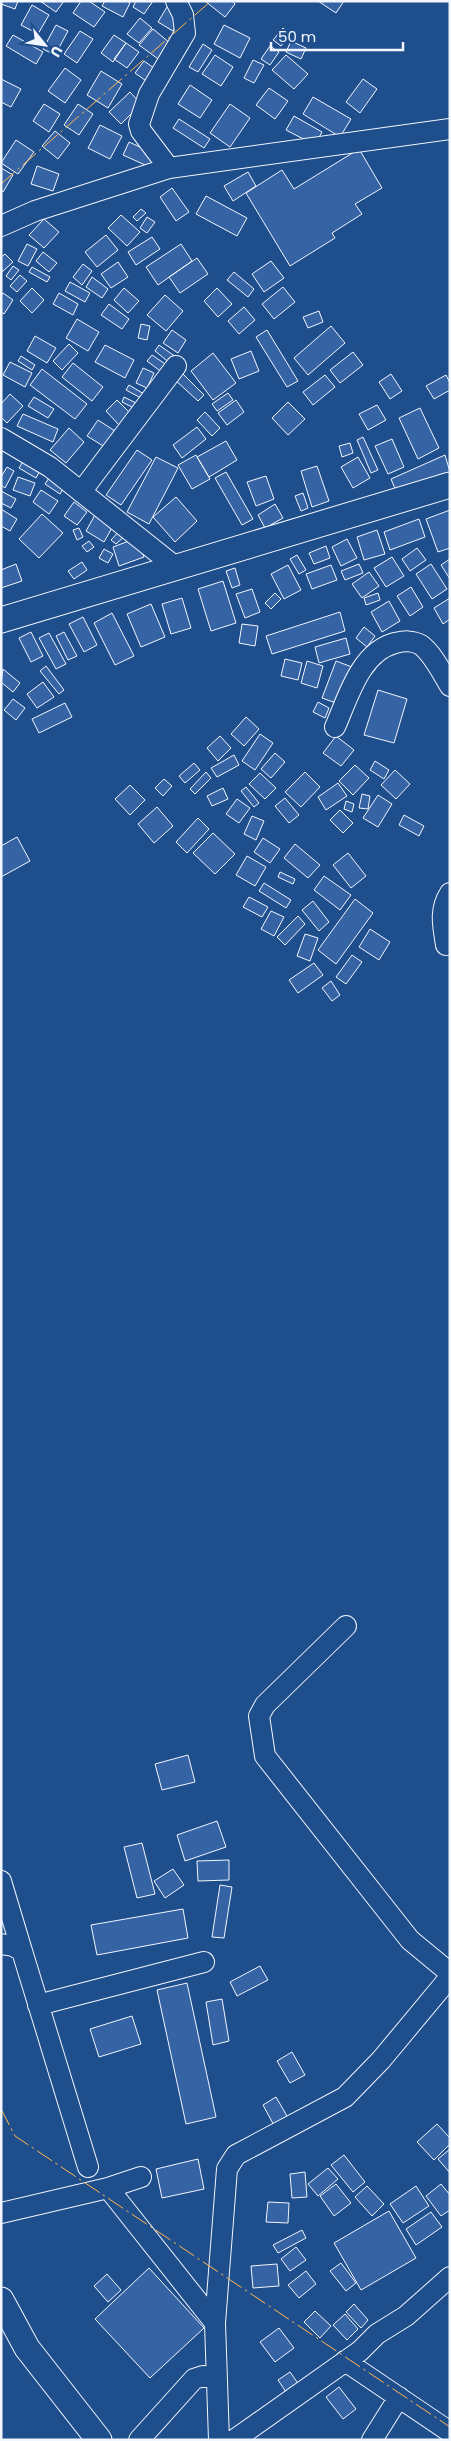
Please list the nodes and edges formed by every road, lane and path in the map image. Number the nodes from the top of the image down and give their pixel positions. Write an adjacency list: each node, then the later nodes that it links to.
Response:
1 (176, 1): 3 (street)
2 (450, 129): 3 (street)
3 (170, 168): 4 (street)
4 (1, 226)
5 (176, 366): 8 (street)
6 (1, 438): 8 (street)
7 (450, 485): 9 (main road)
8 (81, 492): 9 (street)
9 (177, 568): 10 (main road)
10 (1, 620)
11 (450, 686): 12 (street)
12 (335, 727)
13 (450, 893): 14 (street)
14 (446, 945)
15 (346, 1626): 20 (street)
16 (1, 1881): 18 (street)
17 (1, 1944): 18 (street)
18 (22, 1951): 22 (street)
19 (204, 1962): 22 (street)
20 (450, 1973)
21 (450, 1978): 29 (street)
22 (38, 2005): 23 (street)
23 (88, 2167)
24 (141, 2176): 25 (street)
25 (108, 2188): 26 (street); 29 (street)
26 (1, 2213)
27 (450, 2277): 30 (street)
28 (1, 2300): 34 (main road)
29 (215, 2322): 31 (street)
30 (346, 2361): 32 (street); 37 (street)
31 (216, 2379): 35 (street); 36 (street)
32 (399, 2397): 33 (street); 38 (street)
33 (450, 2432)
34 (99, 2440)
35 (139, 2440)
36 (218, 2440)
37 (234, 2440)
38 (372, 2440)

